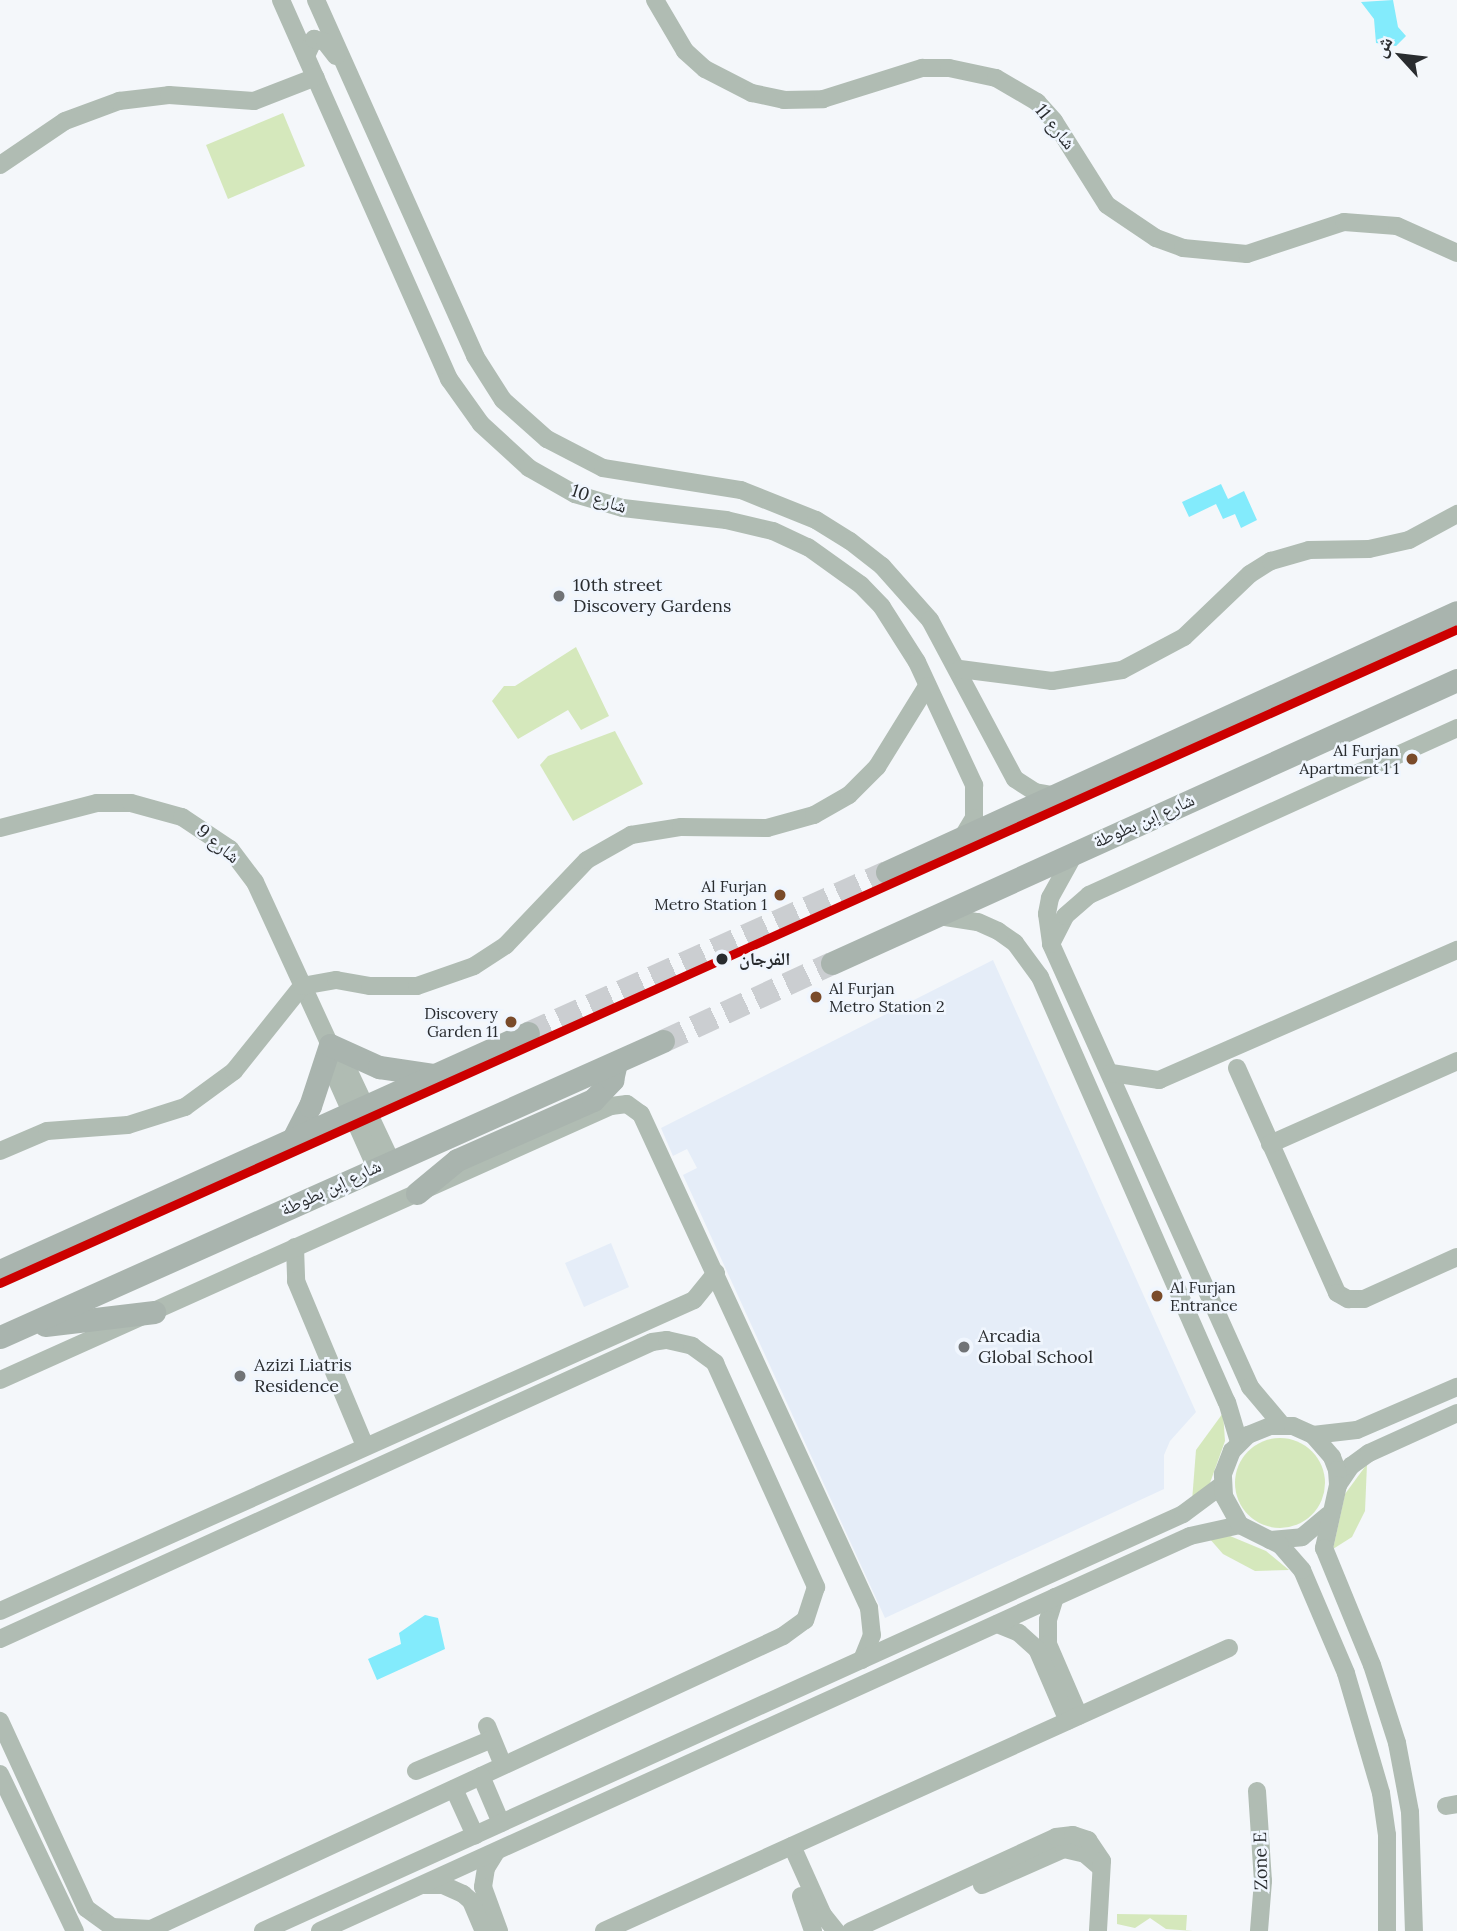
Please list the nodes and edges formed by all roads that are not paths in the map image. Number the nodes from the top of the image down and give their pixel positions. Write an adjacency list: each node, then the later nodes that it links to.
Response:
1 (281, 0): 4 (street, شارع 10)
2 (316, 0): 5 (street, شارع 10)
3 (656, 0): 8 (street, شارع 11)
4 (306, 56): 5 (street); 6 (street, شارع 10)
5 (345, 68): 10 (street, شارع 10)
6 (316, 77): 7 (street); 11 (street, شارع 10)
7 (0, 165)
8 (1457, 253)
9 (1457, 514): 13 (street)
10 (910, 595): 11 (street); 13 (street, شارع 10)
11 (881, 607): 15 (street, شارع 10)
12 (1457, 612): 19 (main road)
13 (960, 669): 19 (street, شارع 10)
14 (1457, 680): 22 (main road, شارع إبن بطوطة)
15 (927, 686): 16 (street, شارع 10); 17 (street)
16 (936, 705): 17 (street); 21 (street, شارع 10)
17 (911, 713): 28 (street)
18 (1457, 728): 25 (street)
19 (1057, 796): 21 (main road)
20 (0, 828): 28 (street, شارع 9)
21 (962, 838): 23 (main road)
22 (1076, 851): 24 (main road, شارع إبن بطوطة); 25 (street)
23 (887, 872)
24 (935, 916): 27 (main road, شارع إبن بطوطة); 58 (street)
25 (1051, 944): 35 (street)
26 (1457, 950): 35 (street)
27 (832, 963)
28 (302, 986): 31 (street, شارع 9); 40 (street)
29 (528, 1033): 36 (main road)
30 (663, 1041): 33 (main road, شارع إبن بطوطة)
31 (330, 1045): 36 (main road); 37 (street, شارع 9); 38 (main road)
32 (1457, 1061): 39 (street)
33 (616, 1062): 41 (main road, شارع إبن بطوطة); 42 (main road)
34 (1237, 1068): 39 (street)
35 (1111, 1073): 56 (street)
36 (436, 1075): 37 (main road)
37 (358, 1110): 38 (main road); 41 (street, شارع 9)
38 (293, 1139): 46 (main road)
39 (1270, 1144): 44 (street)
40 (0, 1151)
41 (383, 1164): 52 (main road, شارع إبن بطوطة)
42 (417, 1193): 43 (street); 47 (street)
43 (295, 1247): 45 (street); 48 (street)
44 (1457, 1257)
45 (267, 1260): 48 (street); 51 (street)
46 (0, 1271)
47 (716, 1273): 49 (street); 50 (street)
48 (296, 1281): 59 (street)
49 (694, 1300): 50 (street); 59 (street)
50 (729, 1303): 74 (street)
51 (154, 1312): 52 (main road); 53 (street)
52 (10, 1333)
53 (0, 1380)
54 (1457, 1387): 57 (street)
55 (1457, 1413): 64 (street)
56 (1282, 1425): 57 (street); 58 (street)
57 (1313, 1435): 64 (street)
58 (1239, 1442): 63 (street)
59 (365, 1446): 60 (street)
60 (341, 1457): 61 (street); 62 (street)
61 (305, 1473): 65 (street); 70 (street)
62 (351, 1479): 65 (street); 77 (street)
63 (1222, 1485): 67 (street); 74 (street)
64 (1338, 1485): 66 (street)
65 (315, 1495): 72 (street)
66 (1328, 1515): 68 (street); 104 (street)
67 (1240, 1525): 68 (street); 69 (street)
68 (1268, 1540): 103 (street)
69 (1055, 1597): 71 (street); 75 (street)
70 (0, 1611)
71 (997, 1623): 75 (street); 87 (street)
72 (0, 1639)
73 (1229, 1648): 75 (street)
74 (862, 1660): 84 (street)
75 (1074, 1719): 86 (street)
76 (0, 1721): 82 (street)
77 (503, 1765): 79 (street); 82 (street)
78 (0, 1774): 91 (street)
79 (481, 1776): 80 (street); 84 (street)
80 (454, 1788): 82 (street); 85 (street)
81 (1257, 1791): 102 (street, Zone E)
82 (432, 1798)
83 (0, 1802): 90 (street)
84 (501, 1823): 85 (street)
85 (475, 1835): 92 (street)
86 (786, 1848): 96 (street); 97 (street); 98 (street)
87 (496, 1852): 89 (street); 95 (street)
88 (1101, 1868): 99 (street); 100 (street); 101 (street)
89 (421, 1886): 93 (street); 94 (street)
90 (62, 1931)
91 (75, 1931)
92 (263, 1931)
93 (320, 1931)
94 (484, 1931)
95 (499, 1931)
96 (604, 1931)
97 (813, 1931)
98 (836, 1931)
99 (851, 1931)
100 (882, 1931)
101 (1098, 1931)
102 (1259, 1931)
103 (1387, 1931)
104 (1414, 1931)

